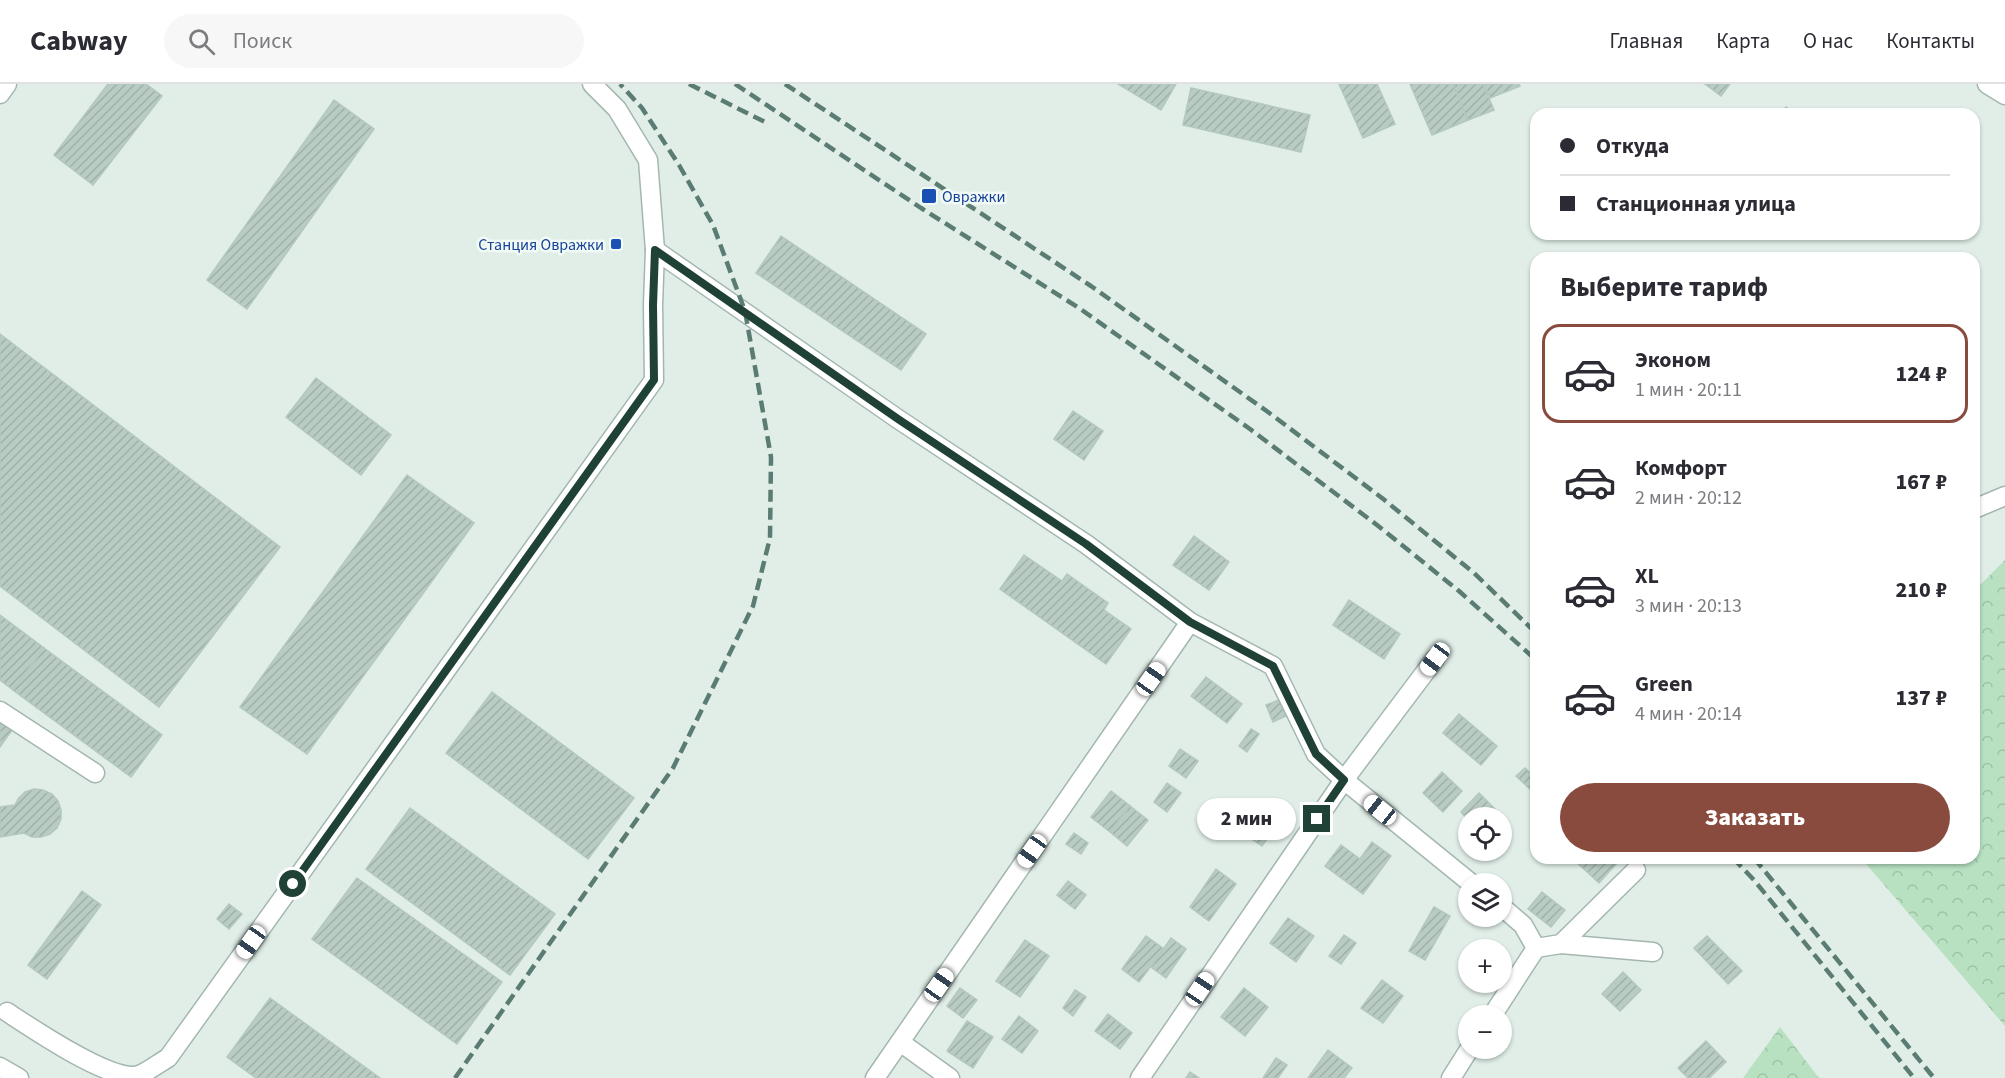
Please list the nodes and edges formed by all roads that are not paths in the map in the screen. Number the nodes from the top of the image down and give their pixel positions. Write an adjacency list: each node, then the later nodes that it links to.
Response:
1 (7, 84): 4 (street)
2 (592, 84): 6 (street)
3 (1987, 84): 5 (street)
4 (0, 94)
5 (2005, 95)
6 (655, 250): 9 (street); 21 (street)
7 (2005, 496): 8 (street)
8 (1980, 506)
9 (1190, 622): 13 (street); 22 (street)
10 (1435, 659): 13 (street)
11 (0, 711): 12 (street)
12 (95, 773)
13 (1344, 780): 15 (street); 28 (street)
14 (1636, 870): 17 (street)
15 (1458, 873)
16 (1512, 915): 18 (street)
17 (1561, 944): 18 (street); 19 (street)
18 (1536, 948): 20 (street)
19 (1653, 952)
20 (1499, 1005)
21 (7, 1012)
22 (900, 1042): 26 (street); 27 (street)
23 (1463, 1059): 29 (street)
24 (0, 1067): 25 (street)
25 (19, 1078)
26 (875, 1078)
27 (950, 1078)
28 (1140, 1078)
29 (1451, 1078)

